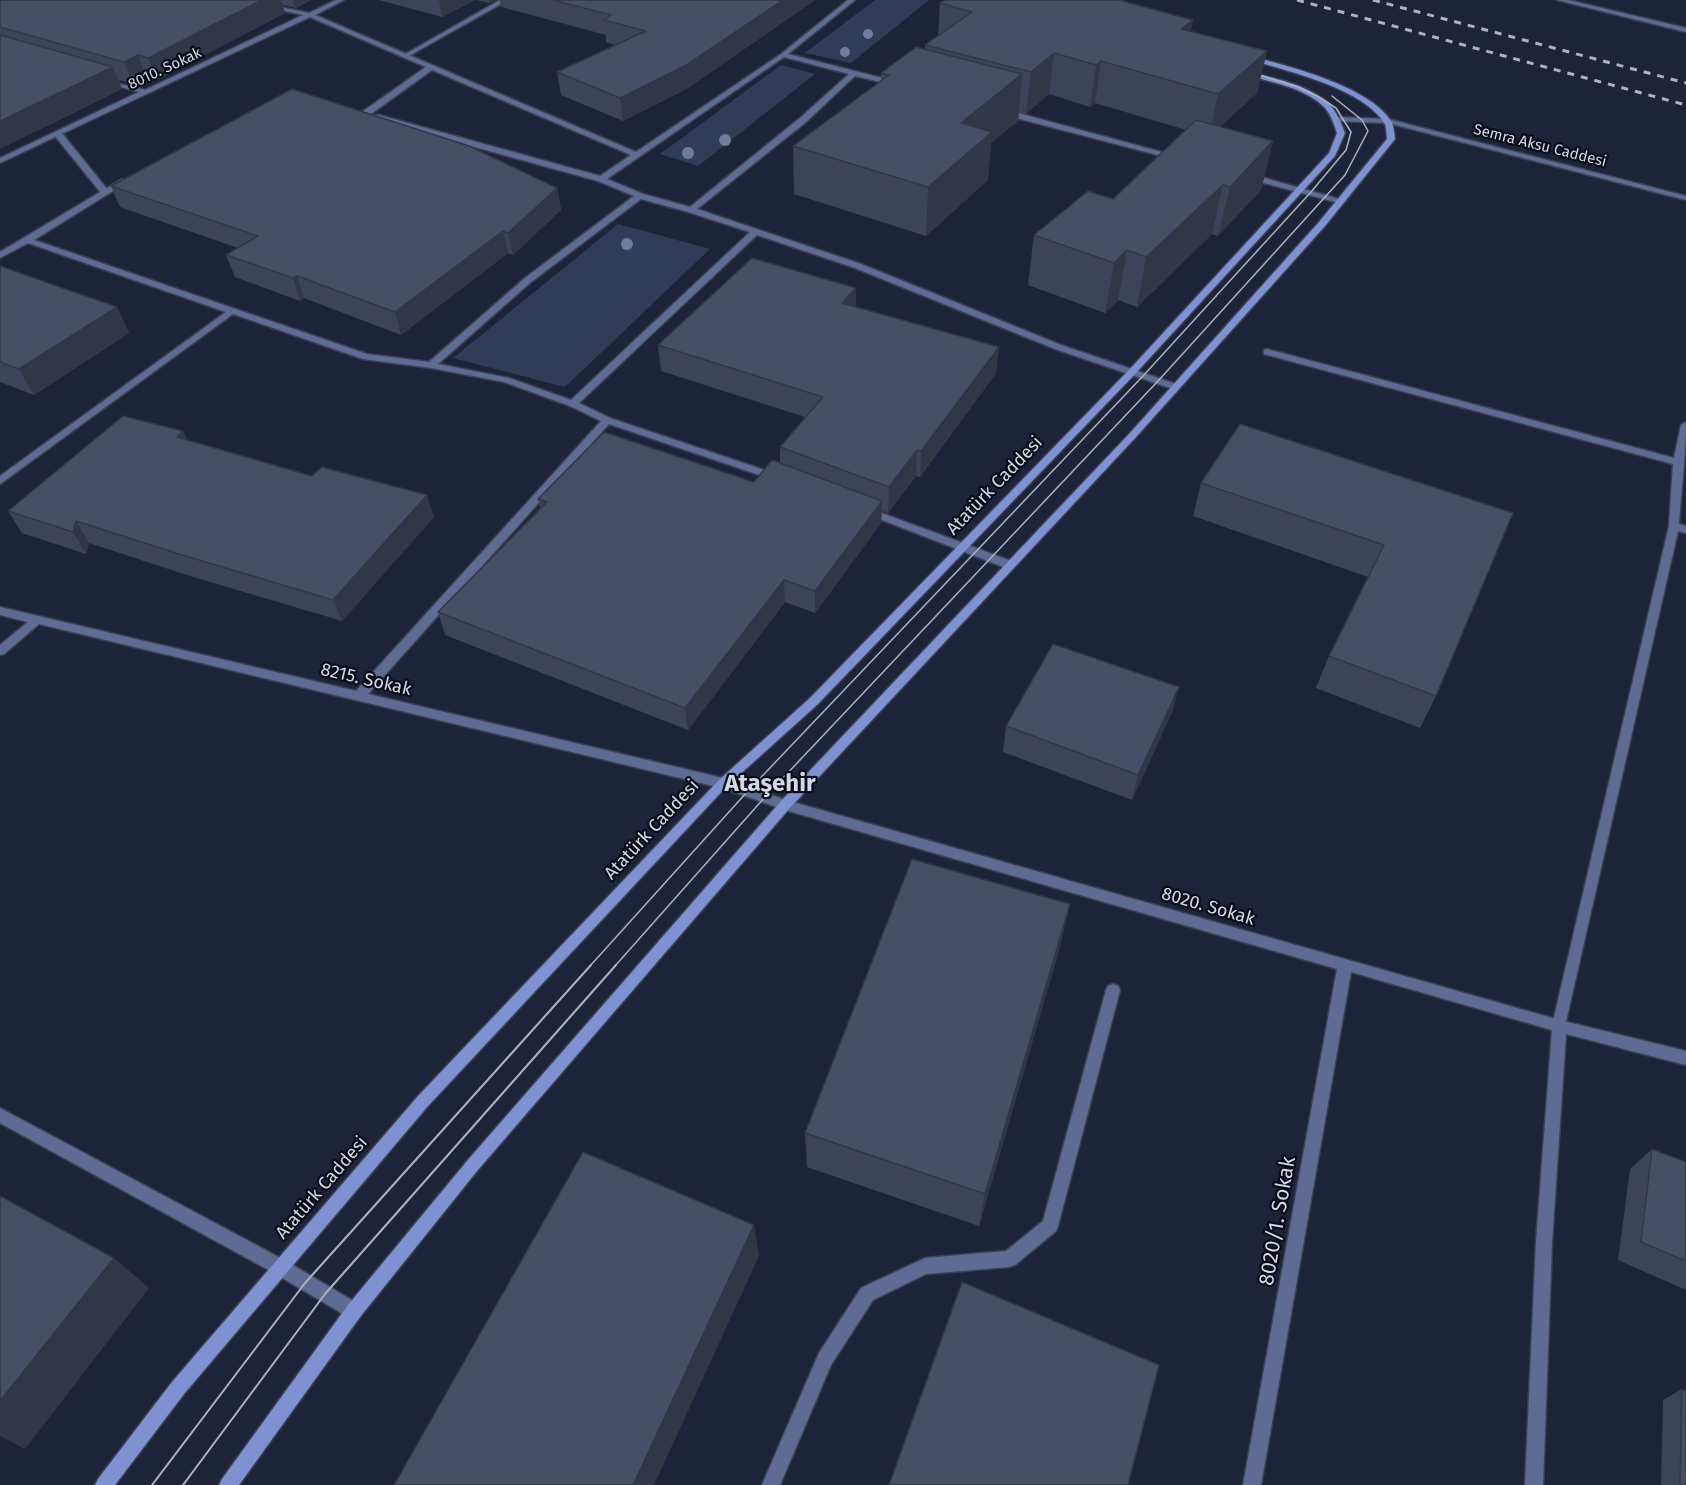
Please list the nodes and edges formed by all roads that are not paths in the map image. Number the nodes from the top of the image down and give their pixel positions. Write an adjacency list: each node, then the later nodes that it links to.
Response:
1 (238, 0): 6 (street)
2 (341, 0): 6 (street, 8010. Sokak)
3 (505, 0): 10 (street)
4 (852, 0): 8 (street)
5 (1560, 0): 7 (street)
6 (311, 15): 10 (street); 16 (street, 8010. Sokak)
7 (1686, 30)
8 (783, 54): 13 (street); 23 (street)
9 (1238, 54): 21 (street, Semra Aksu Caddesi)
10 (405, 56): 11 (street)
11 (431, 67): 19 (street); 23 (street)
12 (1234, 70): 20 (street)
13 (854, 73): 15 (street); 34 (street)
14 (101, 80): 16 (street)
15 (900, 85)
16 (146, 92): 22 (street, 8010. Sokak)
17 (991, 109): 24 (street)
18 (354, 111): 19 (street)
19 (364, 114): 28 (street)
20 (1336, 119): 21 (street, Semra Aksu Caddesi); 29 (street, Atatürk Caddesi)
21 (1388, 121): 32 (street, Semra Aksu Caddesi); 33 (street)
22 (58, 134): 25 (street, 8010. Sokak); 30 (street)
23 (637, 155): 28 (street)
24 (1185, 159)
25 (0, 161)
26 (1242, 174): 29 (street)
27 (136, 175): 30 (street)
28 (601, 179): 31 (street)
29 (1299, 189): 33 (street); 41 (street, Atatürk Caddesi)
30 (104, 191): 36 (street)
31 (640, 196): 34 (street); 40 (street)
32 (1686, 198)
33 (1342, 201): 42 (street)
34 (691, 210): 35 (street)
35 (755, 232): 41 (street); 43 (street)
36 (29, 241): 37 (street); 38 (street)
37 (0, 255)
38 (232, 311): 40 (street); 47 (street)
39 (1267, 352): 46 (street)
40 (431, 365): 43 (street)
41 (1132, 372): 42 (street); 51 (street, Atatürk Caddesi)
42 (1176, 387): 52 (street)
43 (573, 404): 44 (street)
44 (607, 420): 48 (street); 56 (street)
45 (1686, 425): 46 (street)
46 (1678, 462): 50 (street)
47 (0, 481)
48 (786, 481)
49 (853, 505): 51 (street)
50 (1680, 528): 61 (street)
51 (964, 546): 52 (street); 57 (street, Atatürk Caddesi)
52 (1010, 565): 58 (street)
53 (0, 611): 54 (street, 8215. Sokak)
54 (37, 620): 55 (street); 56 (street, 8215. Sokak)
55 (0, 651)
56 (359, 696): 57 (street, 8215. Sokak)
57 (723, 783): 58 (street, 8020. Sokak); 64 (street, Atatürk Caddesi)
58 (785, 805): 59 (street, 8020. Sokak); 65 (street)
59 (1345, 965): 61 (street, 8020. Sokak); 69 (street, 8020/1. Sokak)
60 (1113, 990): 68 (street)
61 (1559, 1026): 62 (street, 8020. Sokak); 70 (street)
62 (1686, 1058)
63 (0, 1115): 64 (street)
64 (280, 1267): 65 (street); 66 (street, Atatürk Caddesi)
65 (354, 1311): 67 (street)
66 (104, 1485)
67 (228, 1485)
68 (771, 1485)
69 (1252, 1485)
70 (1534, 1485)

